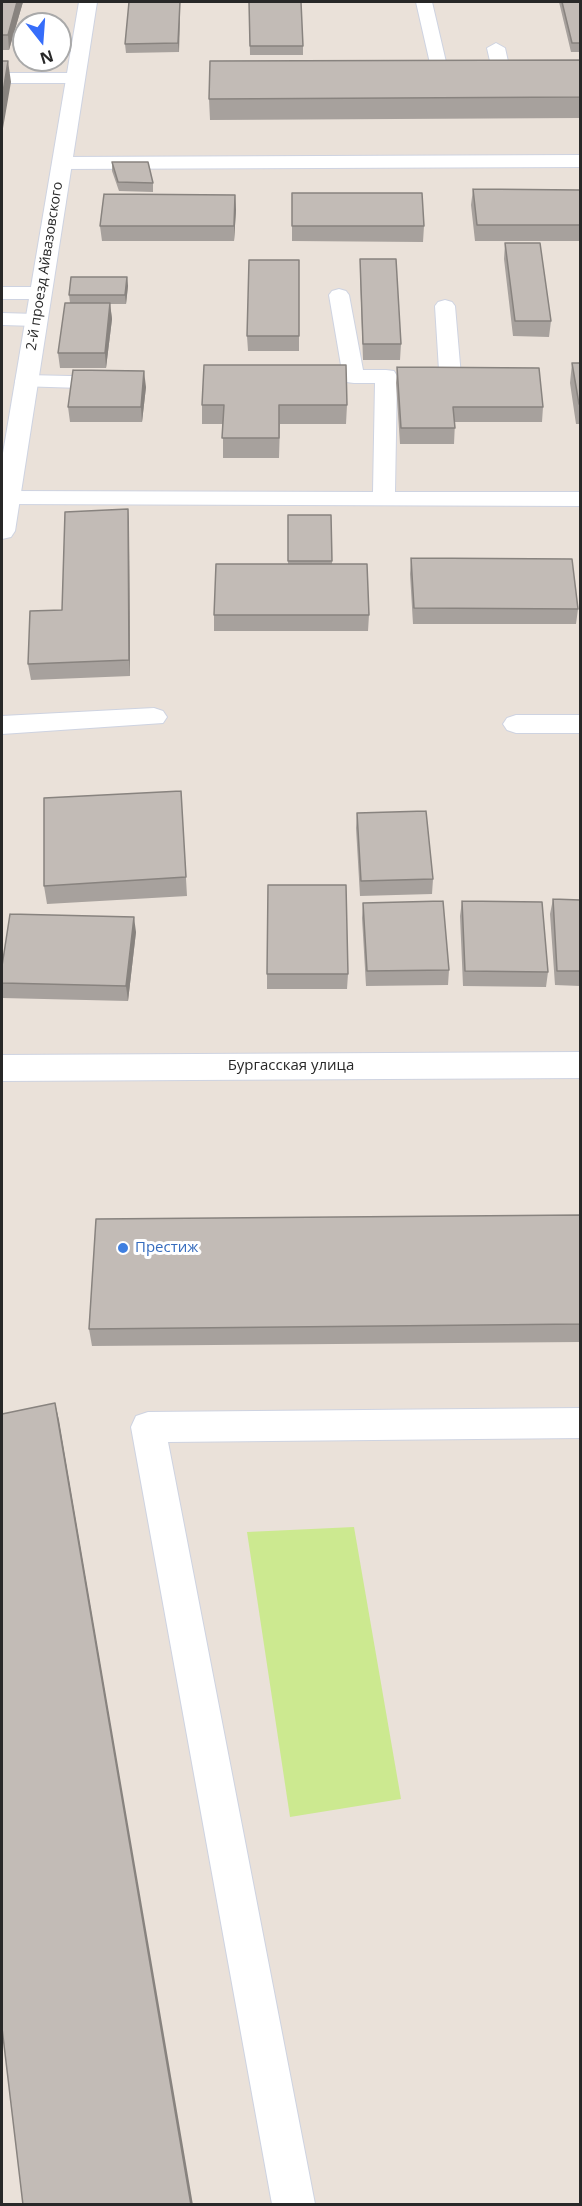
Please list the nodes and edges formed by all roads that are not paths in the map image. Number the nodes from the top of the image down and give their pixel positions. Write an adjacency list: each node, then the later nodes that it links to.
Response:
1 (88, 2): 5 (street, 2-й проезд Айвазовского)
2 (424, 2): 3 (lane)
3 (496, 48)
4 (2, 78): 5 (lane)
5 (75, 78): 7 (street, 2-й проезд Айвазовского)
6 (580, 162): 7 (lane)
7 (61, 164): 9 (street, 2-й проезд Айвазовского)
8 (2, 293): 9 (lane)
9 (40, 293): 13 (street, 2-й проезд Айвазовского)
10 (339, 294): 14 (lane)
11 (445, 306): 14 (lane)
12 (2, 319): 13 (lane)
13 (36, 320): 15 (street, 2-й проезд Айвазовского)
14 (386, 376): 18 (lane)
15 (26, 381): 16 (lane); 17 (street, 2-й проезд Айвазовского)
16 (115, 383)
17 (7, 498): 18 (lane); 20 (street, 2-й проезд Айвазовского)
18 (384, 499): 19 (lane)
19 (580, 499)
20 (2, 531)
21 (154, 717): 24 (lane)
22 (516, 724): 23 (lane)
23 (580, 724)
24 (2, 725)
25 (580, 1065): 26 (street, Бургасская улица)
26 (2, 1068)
27 (580, 1423): 28 (lane)
28 (293, 2205)

